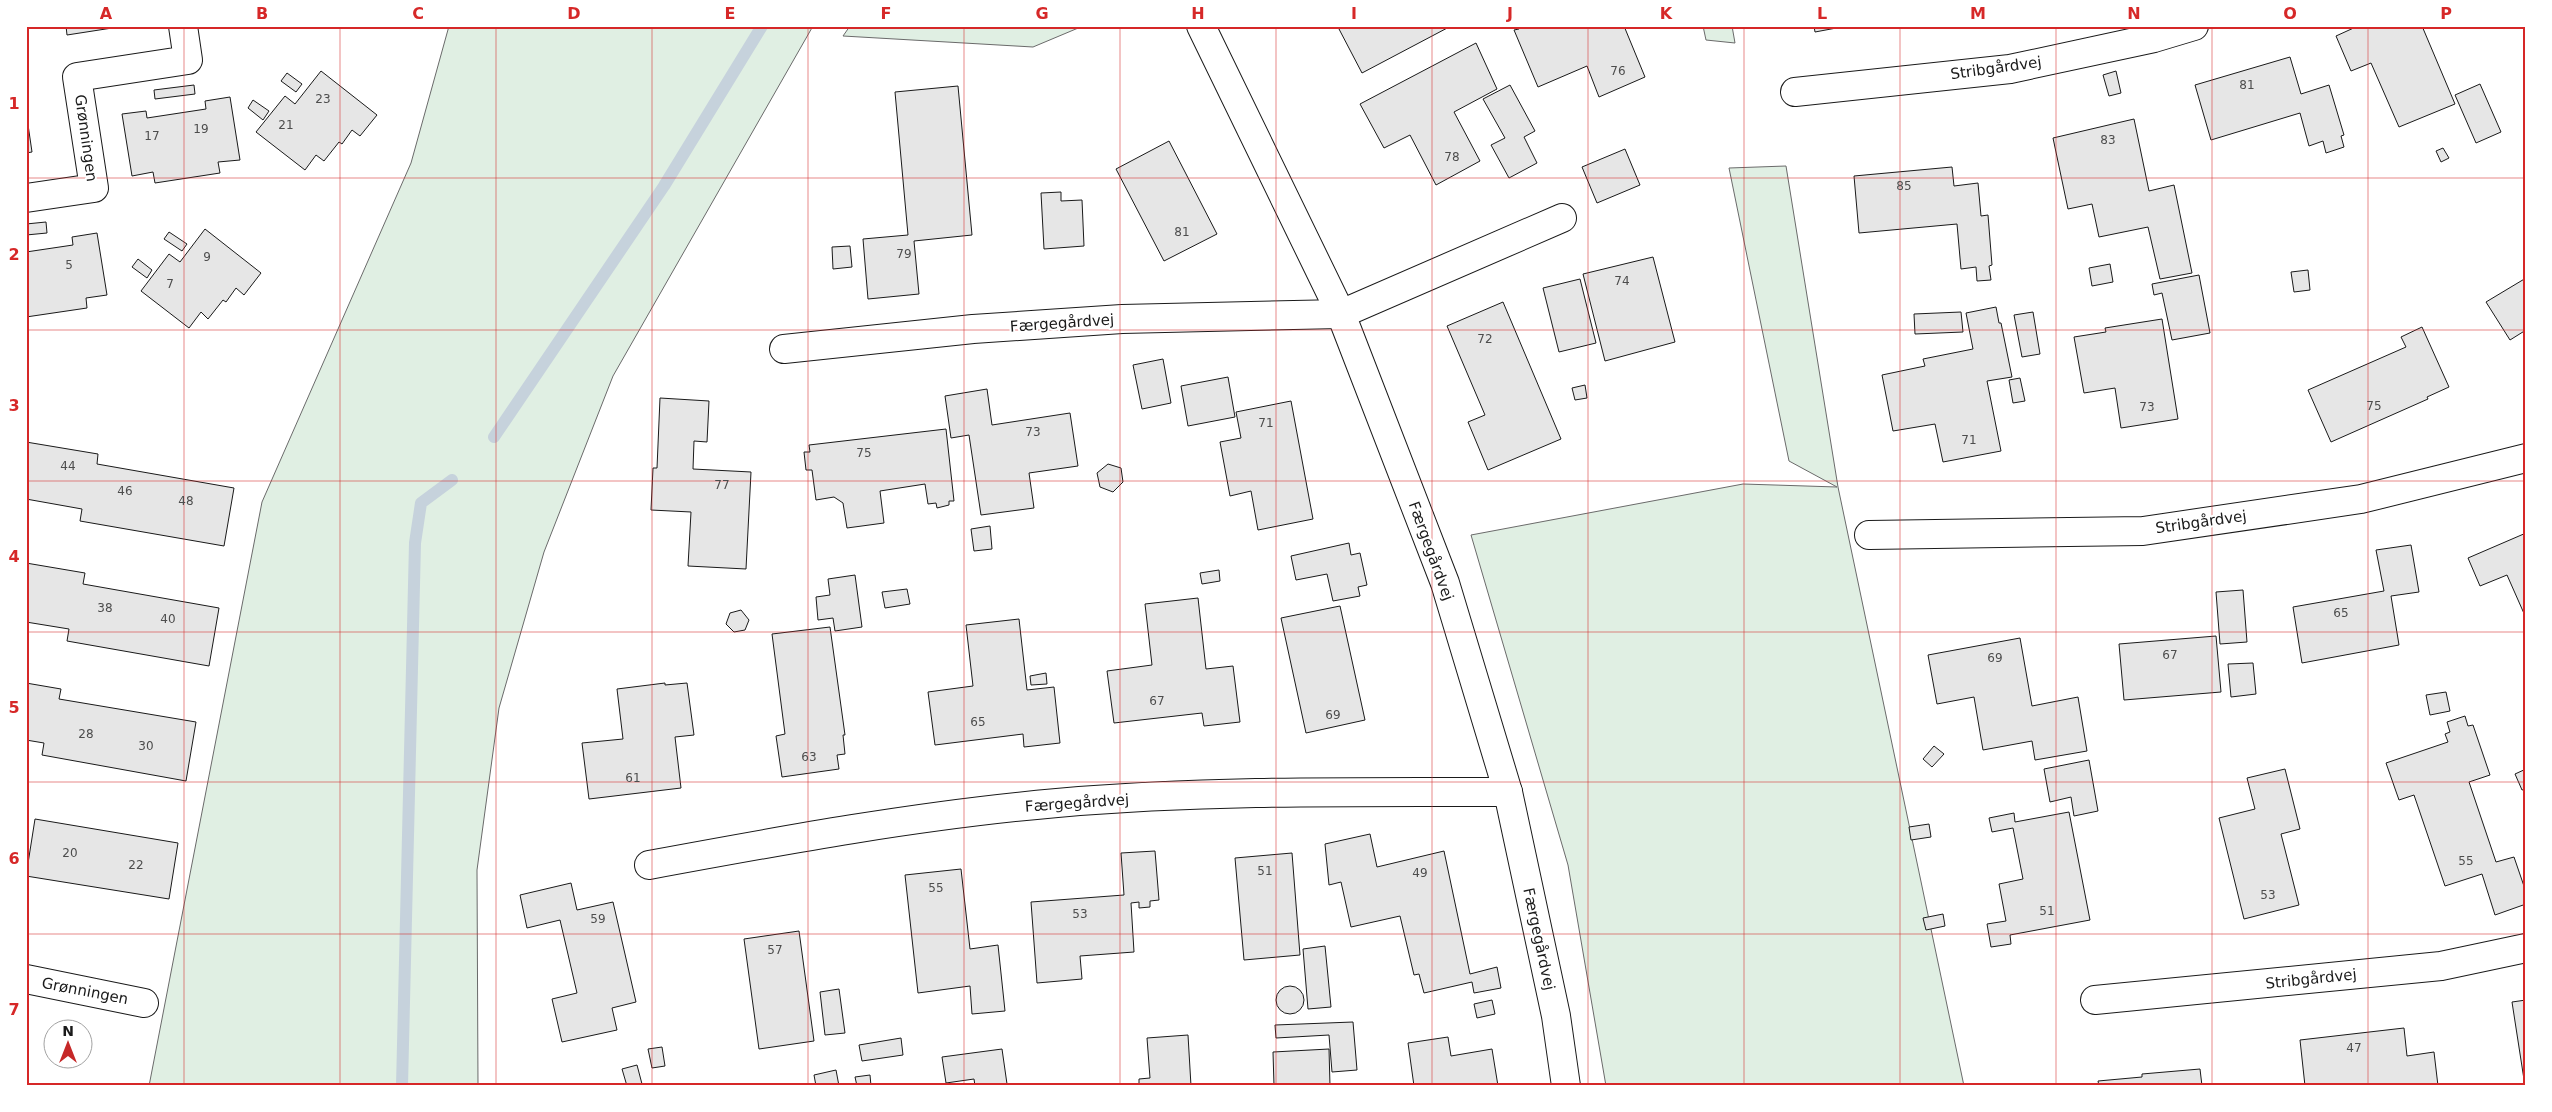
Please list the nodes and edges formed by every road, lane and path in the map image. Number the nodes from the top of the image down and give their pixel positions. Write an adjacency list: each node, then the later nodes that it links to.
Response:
1 (183, 26): 5 (street, Grønningen)
2 (1201, 26): 7 (street, Færgegårdvej)
3 (2194, 26): 4 (street, Stribgårdvej)
4 (1795, 92)
5 (26, 198)
6 (1562, 218): 7 (street, Færgegårdvej)
7 (1340, 314): 8 (street, Færgegårdvej); 11 (street, Færgegårdvej)
8 (784, 349)
9 (2526, 458): 10 (street, Stribgårdvej)
10 (1869, 535)
11 (1508, 792): 12 (street, Færgegårdvej); 17 (street, Færgegårdvej)
12 (649, 865)
13 (2526, 948): 15 (street, Stribgårdvej)
14 (26, 979): 16 (street, Grønningen)
15 (2095, 1000)
16 (144, 1003)
17 (1566, 1086)

